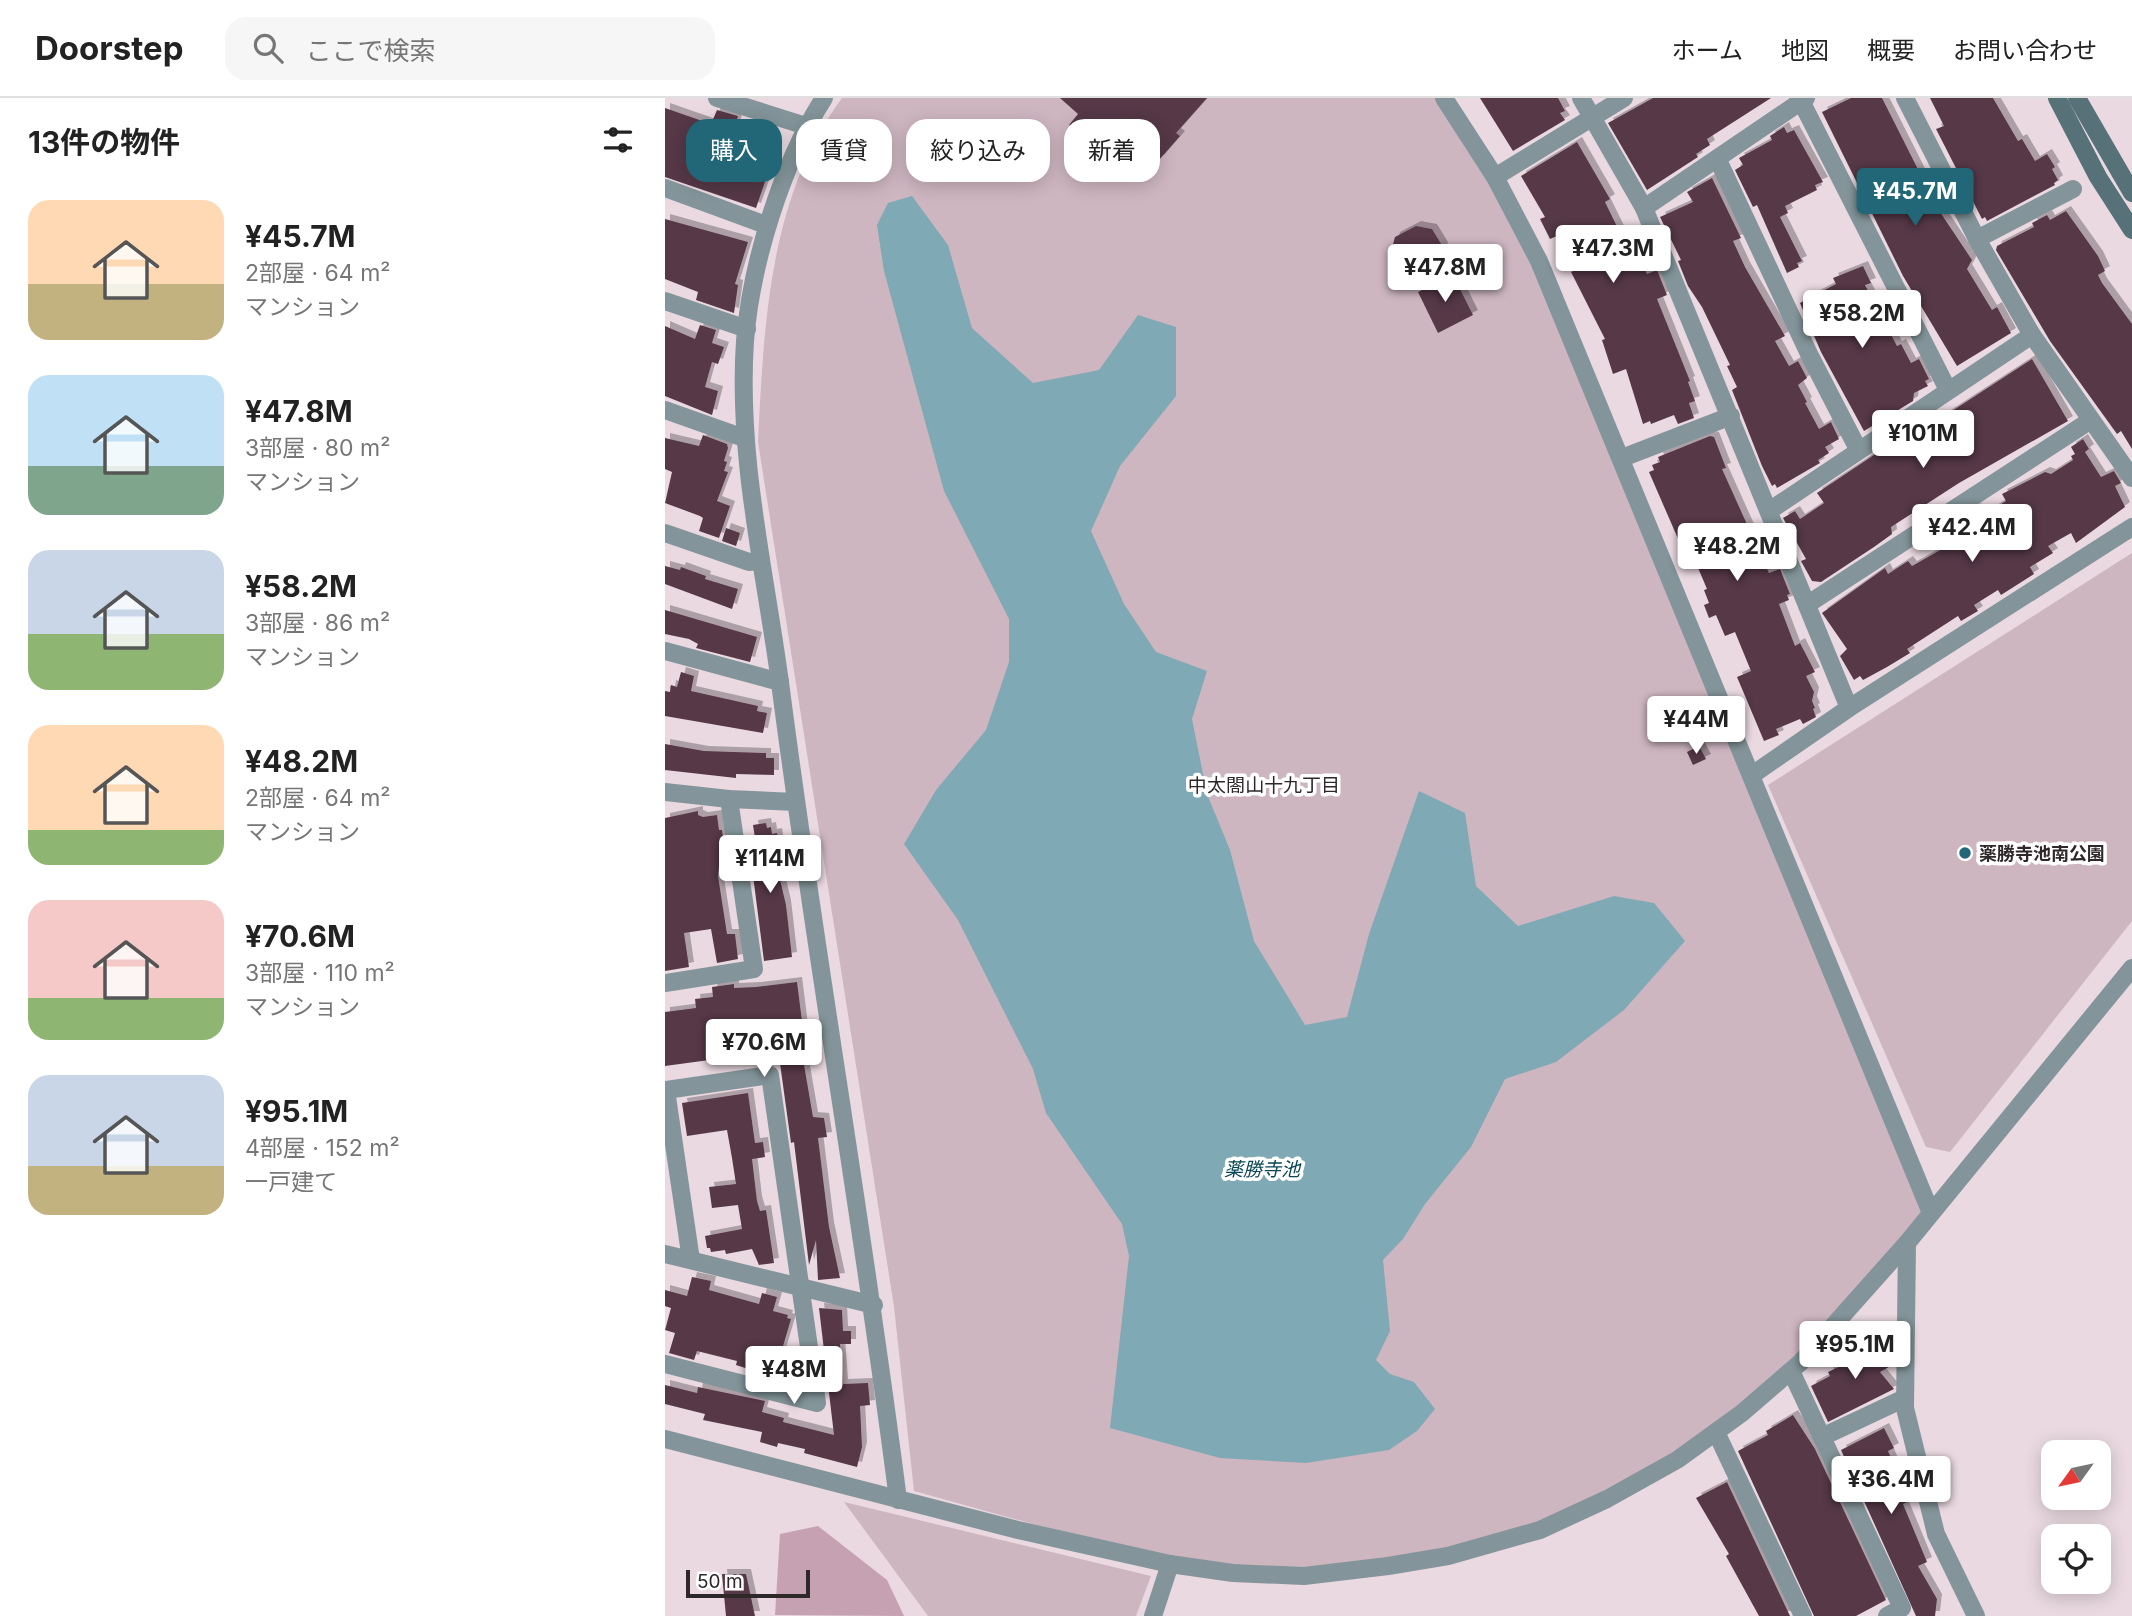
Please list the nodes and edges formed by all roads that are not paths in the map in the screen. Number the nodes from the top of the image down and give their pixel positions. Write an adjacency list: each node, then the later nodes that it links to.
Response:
1 (717, 98): 12 (street)
2 (824, 98): 11 (street)
3 (1444, 98): 15 (street)
4 (1581, 98): 10 (street)
5 (1623, 98): 10 (street)
6 (1905, 98): 22 (street)
7 (2057, 98): 21 (main road)
8 (2077, 98): 18 (main road)
9 (1804, 99): 14 (street); 26 (street)
10 (1593, 118): 15 (street); 19 (street)
11 (810, 119)
12 (796, 123)
13 (796, 151): 20 (street)
14 (1718, 160): 19 (street); 31 (street)
15 (1495, 177): 32 (street)
16 (665, 188): 20 (street)
17 (2073, 189): 22 (street)
18 (2132, 193)
19 (1644, 208): 28 (street)
20 (767, 225): 24 (street)
21 (2132, 230)
22 (1977, 239): 25 (street)
23 (665, 301): 24 (street)
24 (747, 329): 30 (street)
25 (2032, 335): 26 (street); 29 (street)
26 (1948, 390): 31 (street)
27 (665, 410): 30 (street)
28 (1731, 416): 32 (street); 34 (street)
29 (2091, 420): 33 (street); 38 (street)
30 (744, 438): 37 (street)
31 (1858, 449): 34 (street)
32 (1622, 458): 42 (street)
33 (2132, 478)
34 (1769, 511): 38 (street)
35 (2132, 527): 41 (street)
36 (665, 533): 37 (street)
37 (761, 561): 40 (street)
38 (1808, 604): 41 (street)
39 (665, 651): 40 (street)
40 (780, 682): 45 (street)
41 (1849, 708): 42 (street)
42 (1752, 775): 48 (street)
43 (665, 792): 44 (street)
44 (729, 799): 45 (street); 47 (street)
45 (796, 802): 53 (street)
46 (2132, 968): 48 (street)
47 (665, 983)
48 (1931, 1213): 49 (street)
49 (1907, 1243): 55 (street); 56 (street)
50 (665, 1254): 51 (street)
51 (691, 1260): 52 (street); 52 (street)
52 (801, 1289): 53 (street); 54 (street)
53 (874, 1305): 60 (street)
54 (665, 1364)
55 (1791, 1371): 57 (street); 58 (street)
56 (1905, 1398): 58 (street); 65 (street)
57 (1716, 1432): 61 (street); 63 (street)
58 (1822, 1437): 64 (street)
59 (665, 1439): 60 (street)
60 (898, 1500): 61 (street)
61 (1170, 1564): 62 (street)
62 (1153, 1616)
63 (1803, 1616)
64 (1887, 1616)
65 (1976, 1616)

